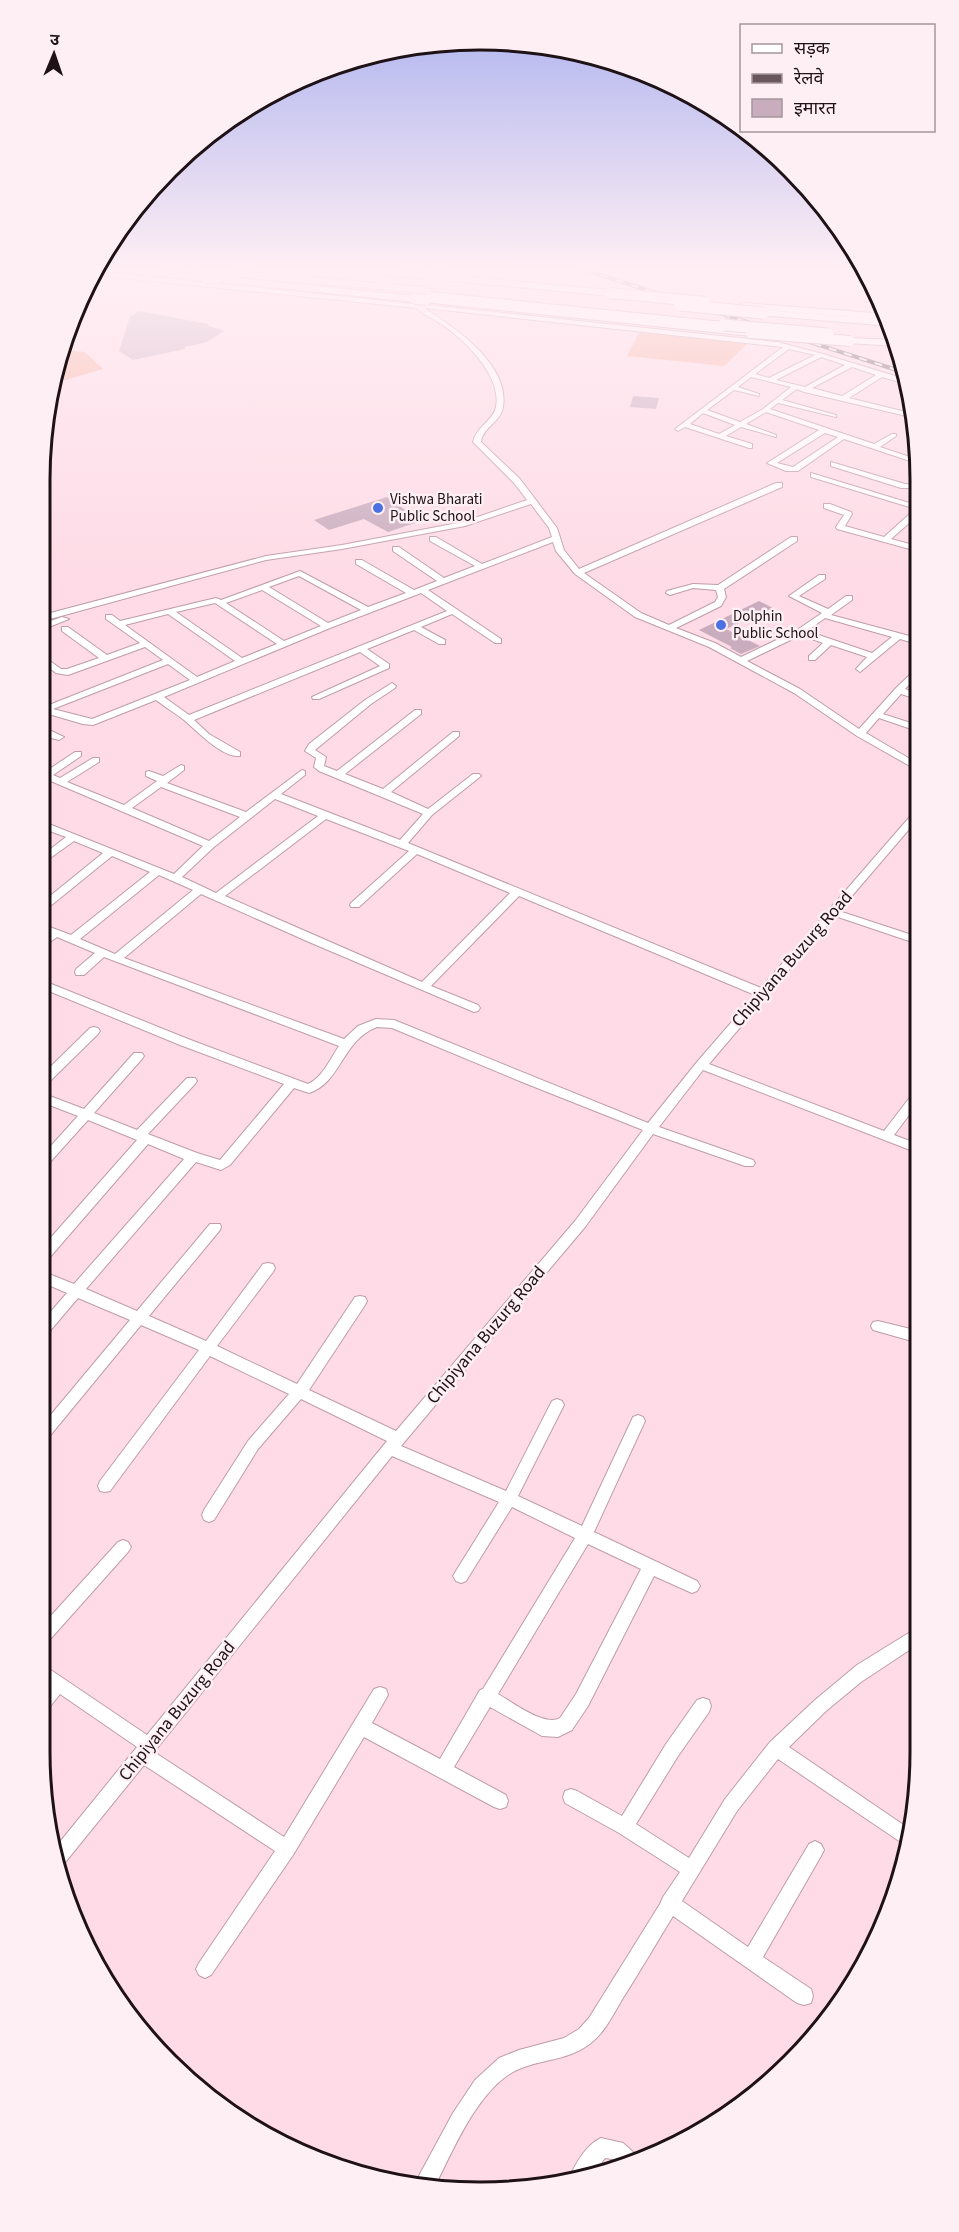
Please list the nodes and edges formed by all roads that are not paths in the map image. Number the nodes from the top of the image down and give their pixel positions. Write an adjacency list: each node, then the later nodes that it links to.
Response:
1 (493, 374): 31 (street)
2 (782, 374): 6 (street)
3 (832, 374): 10 (street)
4 (750, 375): 6 (street); 9 (street)
5 (882, 375): 7 (street); 12 (street)
6 (770, 380): 8 (street)
7 (897, 380)
8 (795, 387): 10 (street); 13 (street)
9 (733, 388): 11 (street); 15 (street)
10 (804, 390): 12 (street)
11 (757, 395)
12 (842, 399): 16 (street)
13 (777, 401): 14 (street); 17 (street)
14 (765, 410): 18 (street); 19 (street)
15 (703, 411): 18 (street); 21 (street)
16 (904, 413)
17 (834, 416)
18 (740, 424): 21 (street); 22 (street)
19 (824, 430): 23 (street); 23 (street)
20 (894, 435): 25 (street)
21 (720, 436): 24 (street)
22 (774, 436)
23 (844, 436): 25 (street)
24 (749, 446)
25 (876, 446): 26 (street)
26 (909, 458)
27 (834, 464): 30 (street)
28 (814, 475): 32 (street)
29 (779, 486): 44 (street)
30 (910, 486)
31 (531, 501): 35 (street); 41 (street)
32 (910, 505)
33 (826, 506): 38 (street)
34 (910, 518): 38 (street)
35 (556, 538): 43 (street); 44 (street)
36 (433, 539): 43 (street)
37 (794, 539): 48 (street)
38 (885, 540): 39 (street)
39 (910, 547)
40 (396, 549): 46 (street)
41 (282, 557): 58 (street); 60 (street)
42 (359, 562): 50 (street)
43 (482, 567): 46 (street)
44 (578, 572): 64 (street)
45 (822, 577): 57 (street)
46 (444, 582): 49 (street)
47 (264, 588): 53 (street); 55 (street); 62 (street)
48 (720, 588): 51 (street); 64 (street)
49 (422, 590): 50 (street); 56 (street)
50 (412, 593): 55 (street)
51 (670, 593)
52 (849, 598): 57 (street)
53 (222, 602): 54 (street); 73 (street)
54 (169, 611): 61 (street); 80 (street)
55 (369, 611): 62 (street)
56 (453, 611): 63 (street); 69 (street)
57 (826, 614): 66 (street); 67 (street)
58 (50, 616)
59 (109, 617): 61 (street)
60 (50, 624)
61 (119, 624): 72 (street)
62 (327, 626): 73 (street)
63 (415, 627): 70 (street); 74 (street)
64 (669, 628): 78 (street)
65 (65, 629): 76 (street)
66 (800, 632): 71 (street); 78 (street)
67 (898, 636): 68 (street); 75 (street)
68 (910, 639)
69 (498, 641)
70 (442, 642)
71 (830, 642): 75 (street); 77 (street)
72 (146, 644): 76 (street); 79 (street)
73 (283, 644): 80 (street)
74 (363, 650): 89 (street); 94 (street)
75 (873, 656): 82 (street)
76 (105, 658): 81 (street)
77 (812, 658)
78 (742, 660): 98 (street)
79 (168, 661): 84 (street); 90 (street)
80 (241, 662): 84 (street)
81 (50, 663)
82 (860, 669)
83 (910, 678): 86 (street)
84 (196, 680): 88 (street)
85 (392, 686): 108 (street)
86 (899, 690): 87 (street); 93 (street)
87 (910, 694)
88 (158, 697): 92 (street); 94 (street)
89 (316, 697)
90 (50, 706)
91 (418, 712): 108 (street)
92 (50, 713)
93 (878, 715): 95 (street); 98 (street)
94 (188, 719): 101 (street)
95 (910, 726)
96 (50, 734): 99 (street)
97 (456, 734): 113 (street)
98 (860, 734): 103 (street)
99 (59, 737)
100 (78, 754): 105 (street)
101 (237, 754)
102 (96, 760): 111 (street)
103 (910, 763)
104 (181, 768): 112 (street)
105 (50, 770)
106 (302, 773): 114 (street)
107 (149, 774): 112 (street)
108 (338, 775): 113 (street)
109 (476, 776): 116 (street)
110 (50, 777): 111 (street)
111 (60, 782): 115 (street)
112 (162, 782): 115 (street); 118 (street)
113 (384, 793): 116 (street)
114 (274, 795): 117 (street); 118 (street)
115 (126, 808): 122 (street)
116 (429, 813): 123 (street)
117 (325, 815): 123 (street); 131 (street)
118 (246, 816): 122 (street)
119 (910, 822): 134 (street, Chipiyana Buzurg Road)
120 (50, 828): 121 (street)
121 (73, 837): 125 (street); 126 (street)
122 (210, 845): 128 (street)
123 (401, 845): 124 (street)
124 (416, 850): 130 (street); 133 (street)
125 (109, 853): 127 (street); 132 (street)
126 (50, 855)
127 (156, 872): 128 (street); 139 (street)
128 (175, 878): 129 (street)
129 (200, 889): 131 (street); 141 (street)
130 (517, 892): 144 (street); 145 (street)
131 (217, 897): 144 (street)
132 (50, 901)
133 (355, 905)
134 (832, 912): 138 (street); 145 (street, Chipiyana Buzurg Road)
135 (50, 931): 136 (street)
136 (55, 933): 137 (street); 139 (street)
137 (50, 937)
138 (910, 938)
139 (72, 940): 140 (street)
140 (103, 952): 141 (street); 142 (street)
141 (117, 958): 148 (street)
142 (80, 972)
143 (50, 987): 153 (street)
144 (423, 987): 146 (street)
145 (762, 993): 150 (street, Chipiyana Buzurg Road)
146 (474, 1008)
147 (94, 1031): 151 (street)
148 (345, 1044): 153 (street); 157 (street)
149 (138, 1056): 156 (street)
150 (701, 1065): 157 (street, Chipiyana Buzurg Road); 159 (street)
151 (50, 1074)
152 (191, 1081): 158 (street)
153 (291, 1084): 162 (street)
154 (50, 1102): 156 (street)
155 (910, 1106): 159 (street)
156 (84, 1114): 158 (street); 161 (street)
157 (650, 1129): 163 (street); 179 (street, Chipiyana Buzurg Road)
158 (142, 1137): 162 (street); 165 (street)
159 (887, 1137): 160 (street)
160 (910, 1146)
161 (50, 1154)
162 (193, 1157): 168 (street)
163 (750, 1163)
164 (215, 1227): 170 (street)
165 (50, 1247)
166 (268, 1268): 174 (street)
167 (50, 1280): 168 (street)
168 (77, 1293): 170 (street); 171 (street)
169 (360, 1300): 175 (street)
170 (138, 1318): 174 (street); 178 (street)
171 (50, 1322)
172 (878, 1326): 173 (street)
173 (910, 1335)
174 (209, 1348): 175 (street); 180 (street)
175 (300, 1390): 179 (street); 182 (street)
176 (557, 1405): 181 (street)
177 (638, 1421): 183 (street)
178 (50, 1426)
179 (394, 1443): 181 (street); 198 (street, Chipiyana Buzurg Road)
180 (105, 1486)
181 (509, 1499): 183 (street); 186 (street)
182 (209, 1515)
183 (586, 1534): 185 (street); 194 (street)
184 (123, 1547): 188 (street)
185 (651, 1566): 187 (street); 194 (street)
186 (461, 1576)
187 (692, 1586)
188 (50, 1628)
189 (910, 1640): 197 (street)
190 (50, 1679): 191 (street)
191 (58, 1685): 192 (street); 198 (street)
192 (50, 1694)
193 (380, 1695): 196 (street)
194 (486, 1696): 199 (street)
195 (703, 1706): 202 (street)
196 (361, 1726): 199 (street); 204 (street)
197 (776, 1748): 203 (street); 207 (street)
198 (145, 1750): 204 (street); 206 (street, Chipiyana Buzurg Road)
199 (442, 1770): 201 (street)
200 (571, 1797): 202 (street)
201 (500, 1801)
202 (625, 1827): 207 (street)
203 (901, 1834)
204 (286, 1849): 210 (street)
205 (815, 1850): 209 (street)
206 (62, 1853)
207 (690, 1869): 208 (street)
208 (669, 1903): 209 (street); 214 (street)
209 (751, 1959): 211 (street)
210 (205, 1969)
211 (804, 1996)
212 (625, 2157): 213 (street)
213 (584, 2169)
214 (428, 2180)

